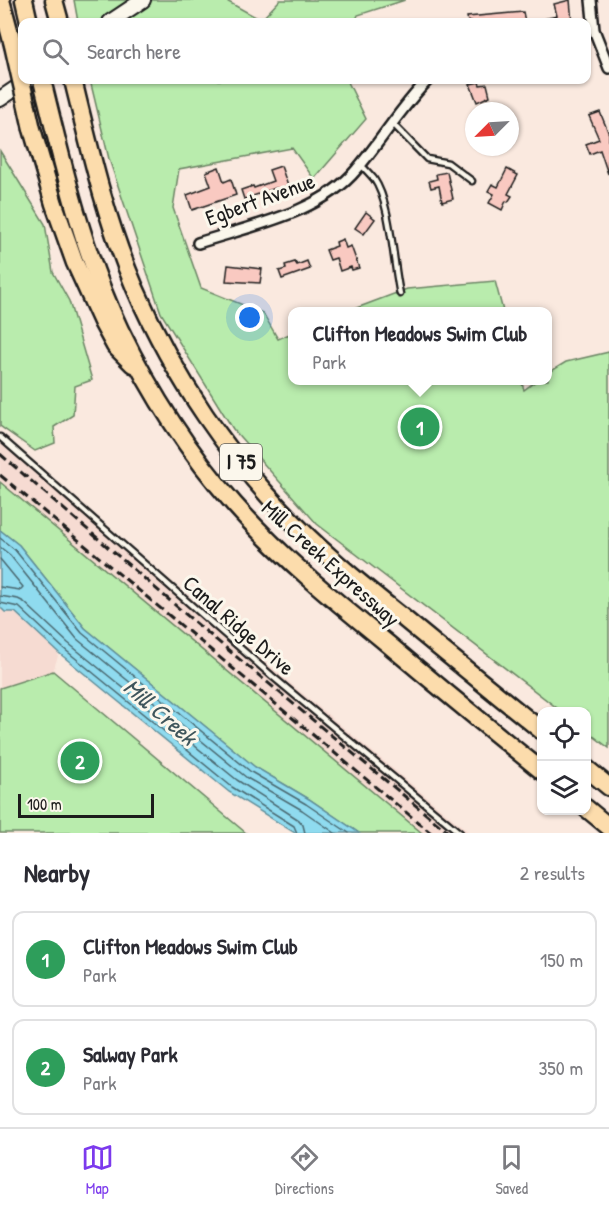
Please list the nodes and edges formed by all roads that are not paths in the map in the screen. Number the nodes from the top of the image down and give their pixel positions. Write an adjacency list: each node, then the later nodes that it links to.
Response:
1 (1, 0): 9 (highway, bridge)
2 (24, 0): 5 (highway)
3 (143, 0): 6 (main road)
4 (591, 0): 7 (street)
5 (28, 18)
6 (116, 18)
7 (590, 18)
8 (591, 33): 10 (street)
9 (18, 67)
10 (609, 68)
11 (22, 84): 22 (highway, bridge)
12 (22, 84): 16 (main road)
13 (43, 84): 22 (highway, Mill Creek Expressway / I 75)
14 (74, 84): 24 (highway, Mill Creek Expressway / I 75)
15 (425, 84): 17 (street, Egbert Avenue)
16 (0, 99)
17 (392, 123): 18 (street, Egbert Avenue); 19 (lane)
18 (361, 165): 20 (street, Egbert Avenue); 21 (lane)
19 (472, 181)
20 (198, 243)
21 (400, 294)
22 (144, 375): 25 (highway, Mill Creek Expressway / I 75)
23 (0, 437): 30 (lane, Canal Ridge Drive)
24 (537, 727)
25 (537, 767)
26 (591, 772): 27 (highway)
27 (609, 787)
28 (591, 812): 29 (highway)
29 (609, 827)
30 (460, 833)

